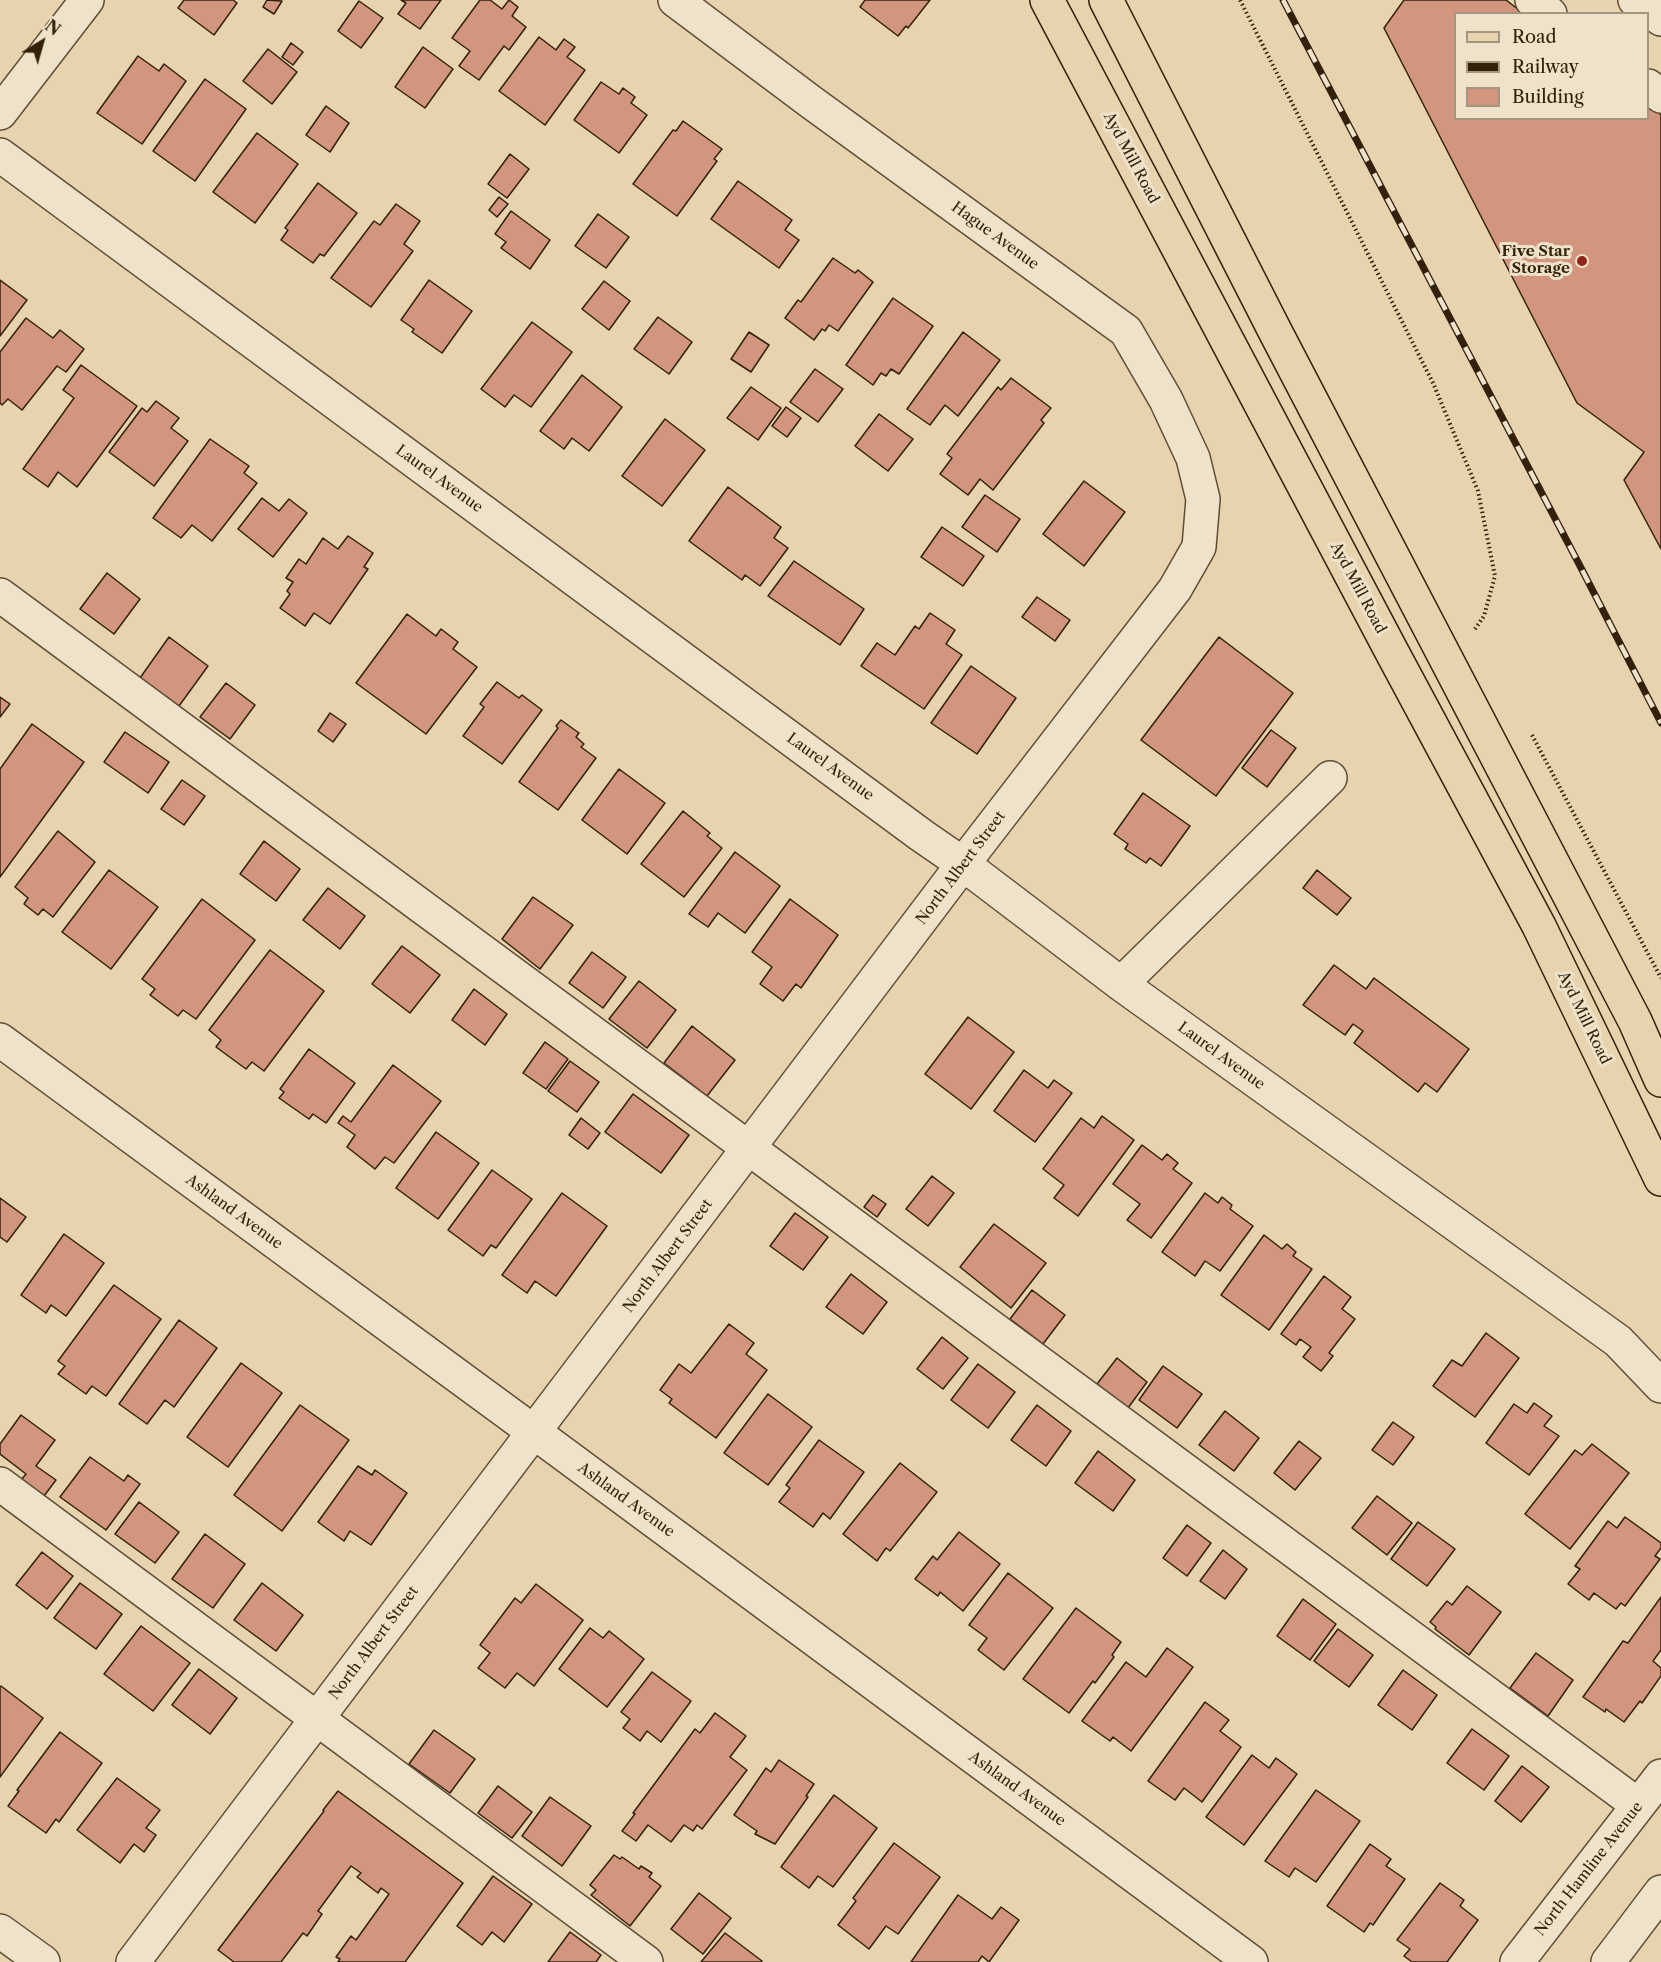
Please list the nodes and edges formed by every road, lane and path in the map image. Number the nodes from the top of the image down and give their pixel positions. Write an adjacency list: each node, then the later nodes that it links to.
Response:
1 (87, 0): 10 (street)
2 (675, 0): 12 (street, Hague Avenue)
3 (1047, 0): 21 (main road, Ayd Mill Road)
4 (1106, 0): 19 (main road)
5 (1240, 0): 14 (path)
6 (1532, 0): 8 (street)
7 (1635, 0): 9 (street)
8 (1547, 12)
9 (1661, 20)
10 (0, 113)
11 (0, 155): 16 (street, Laurel Avenue)
12 (1198, 547): 16 (street, North Albert Street)
13 (0, 595): 20 (street)
14 (1475, 629)
15 (1330, 778): 17 (street)
16 (963, 864): 17 (street, Laurel Avenue); 20 (street, North Albert Street)
17 (1121, 984): 22 (street, Laurel Avenue)
18 (0, 1040): 23 (street, Ashland Avenue)
19 (1661, 1080)
20 (749, 1147): 23 (street, North Albert Street); 27 (street)
21 (1661, 1179)
22 (1659, 1384)
23 (534, 1432): 25 (street, North Albert Street); 33 (street, Ashland Avenue)
24 (0, 1484): 25 (street)
25 (318, 1718): 31 (street, North Albert Street); 32 (street)
26 (1661, 1776): 27 (street, North Hamline Avenue)
27 (1638, 1805): 34 (street, North Hamline Avenue)
28 (1661, 1892): 35 (street)
29 (0, 1931): 30 (street)
30 (43, 1962)
31 (133, 1962)
32 (646, 1962)
33 (1251, 1962)
34 (1517, 1962)
35 (1608, 1962)

